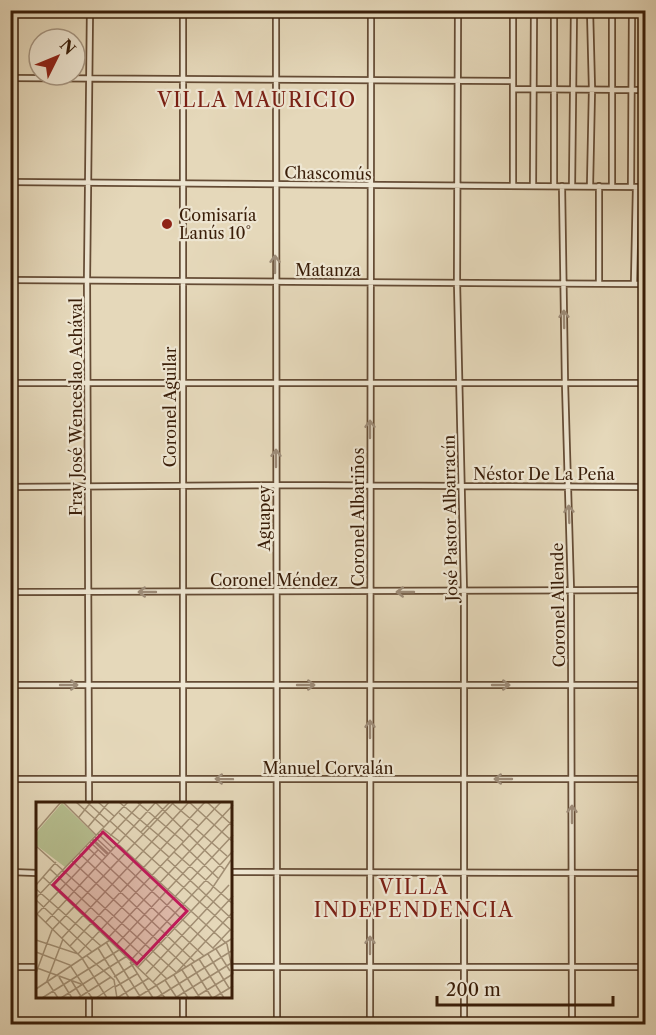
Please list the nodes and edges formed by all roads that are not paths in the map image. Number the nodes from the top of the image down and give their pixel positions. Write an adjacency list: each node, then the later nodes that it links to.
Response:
1 (90, 10): 14 (street, Fray José Wenceslao Achával)
2 (183, 10): 15 (street, Coronel Aguilar)
3 (276, 10): 16 (street, Aguapey)
4 (371, 10): 17 (street, Coronel Albariños)
5 (458, 10): 18 (street, José Pastor Albarracín)
6 (513, 10): 19 (street)
7 (534, 10): 21 (street)
8 (554, 10): 22 (street)
9 (574, 10): 23 (street)
10 (590, 10): 24 (street)
11 (612, 10): 25 (street)
12 (632, 10): 26 (street)
13 (10, 78): 14 (street)
14 (90, 78): 15 (street); 29 (street, Fray José Wenceslao Achával)
15 (184, 79): 16 (street); 30 (street, Coronel Aguilar)
16 (275, 79): 17 (street); 31 (street, Aguapey)
17 (370, 80): 18 (street); 34 (street, Coronel Albariños)
18 (458, 80): 19 (street); 32 (street, José Pastor Albarracín)
19 (513, 81): 20 (street)
20 (513, 89): 21 (street); 33 (street)
21 (533, 89): 22 (street); 35 (street)
22 (554, 89): 23 (street); 36 (street)
23 (573, 89): 24 (street); 38 (street)
24 (592, 89): 25 (street); 39 (street)
25 (612, 89): 26 (street); 41 (street)
26 (632, 90): 27 (street); 42 (street)
27 (645, 90)
28 (10, 182): 29 (street, Chascomús)
29 (89, 182): 30 (street, Chascomús); 45 (street, Fray José Wenceslao Achával)
30 (182, 183): 31 (street, Chascomús); 46 (street, Coronel Aguilar)
31 (275, 184): 34 (street, Chascomús); 47 (street, Aguapey, one-way to 31)
32 (458, 185): 33 (street, Chascomús); 34 (street, Chascomús); 49 (street, José Pastor Albarracín)
33 (513, 185): 35 (street, Chascomús)
34 (370, 186): 48 (street, Coronel Albariños)
35 (533, 186): 36 (street, Chascomús)
36 (554, 186): 37 (street, Chascomús)
37 (562, 186): 38 (street, Chascomús); 50 (street, Coronel Allende)
38 (572, 186): 39 (street, Chascomús)
39 (590, 186): 40 (street, Chascomús)
40 (599, 186): 41 (street, Chascomús); 51 (street)
41 (612, 186): 42 (street, Chascomús)
42 (634, 187): 43 (street, Chascomús); 52 (street)
43 (645, 187)
44 (10, 280): 45 (street, Matanza)
45 (87, 280): 46 (street, Matanza); 54 (street, Fray José Wenceslao Achával)
46 (183, 280): 47 (street, Matanza); 55 (street, Coronel Aguilar)
47 (276, 282): 48 (street, Matanza); 57 (street, Aguapey)
48 (370, 282): 49 (street, Matanza); 58 (street, Coronel Albariños)
49 (457, 282): 50 (street, Matanza); 59 (street, José Pastor Albarracín)
50 (563, 283): 51 (street, Matanza); 60 (street, Coronel Allende, one-way to 50)
51 (599, 283): 52 (street, Matanza)
52 (634, 284): 53 (street, Matanza)
53 (645, 284)
54 (87, 382): 55 (street); 56 (street); 62 (street, Fray José Wenceslao Achával)
55 (182, 382): 57 (street); 63 (street, Coronel Aguilar)
56 (10, 383)
57 (276, 383): 58 (street); 64 (street, Aguapey, one-way to 57)
58 (370, 383): 59 (street); 65 (street, Coronel Albariños, one-way to 58)
59 (459, 383): 60 (street); 66 (street, José Pastor Albarracín)
60 (565, 383): 61 (street); 67 (street, Coronel Allende)
61 (645, 383)
62 (88, 485): 63 (street, Néstor De La Peña); 68 (street, Néstor De La Peña); 74 (street, Fray José Wenceslao Achával)
63 (182, 485): 64 (street, Néstor De La Peña); 75 (street, Coronel Aguilar)
64 (276, 485): 65 (street, Néstor De La Peña); 72 (street, Aguapey)
65 (369, 486): 66 (street, Néstor De La Peña); 76 (street, Coronel Albariños)
66 (461, 486): 67 (street, Néstor De La Peña); 77 (street, José Pastor Albarracín)
67 (568, 486): 69 (street, Néstor De La Peña); 73 (street, Coronel Allende, one-way to 67)
68 (10, 487)
69 (645, 487)
70 (645, 590): 73 (street, Coronel Méndez)
71 (10, 591): 74 (street, Coronel Méndez)
72 (276, 591): 75 (street, Coronel Méndez); 76 (street, Coronel Méndez); 82 (street, Aguapey)
73 (571, 591): 77 (street, Coronel Méndez); 84 (street, Coronel Allende)
74 (88, 592): 75 (street, Coronel Méndez, one-way to 74); 81 (street, Fray José Wenceslao Achával)
75 (183, 592): 78 (street, Coronel Aguilar)
76 (369, 592): 77 (street, Coronel Méndez, one-way to 76); 79 (street, Coronel Albariños)
77 (464, 592): 83 (street, José Pastor Albarracín)
78 (183, 684): 81 (street); 82 (street); 87 (street, Coronel Aguilar)
79 (370, 684): 82 (street, one-way to 79); 83 (street); 93 (street, Coronel Albariños, one-way to 79)
80 (10, 685): 81 (street, one-way to 81)
81 (88, 685): 86 (street, Fray José Wenceslao Achával)
82 (276, 685): 92 (street, Aguapey)
83 (464, 685): 84 (street, one-way to 84); 89 (street, José Pastor Albarracín)
84 (572, 685): 85 (street); 90 (street, Coronel Allende)
85 (645, 685)
86 (89, 778): 87 (street, Manuel Corvalán); 88 (street, Manuel Corvalán); 94 (street, Fray José Wenceslao Achával)
87 (183, 778): 92 (street, Manuel Corvalán, one-way to 87); 95 (street, Coronel Aguilar)
88 (10, 779)
89 (464, 779): 90 (street, Manuel Corvalán, one-way to 89); 93 (street, Manuel Corvalán); 101 (street, José Pastor Albarracín)
90 (572, 779): 91 (street, Manuel Corvalán); 102 (street, Coronel Allende, one-way to 90)
91 (645, 779)
92 (275, 780): 93 (street, Manuel Corvalán); 100 (street, Aguapey)
93 (370, 780): 98 (street, Coronel Albariños)
94 (89, 802)
95 (183, 802)
96 (10, 872): 99 (street)
97 (232, 872): 100 (street)
98 (371, 872): 100 (street); 101 (street); 108 (street, Coronel Albariños, one-way to 98)
99 (36, 873)
100 (276, 873): 107 (street, Aguapey)
101 (463, 873): 102 (street); 109 (street, José Pastor Albarracín)
102 (572, 873): 103 (street); 110 (street, Coronel Allende)
103 (645, 873)
104 (10, 967): 105 (street)
105 (36, 967)
106 (232, 967): 107 (street)
107 (276, 967): 108 (street); 116 (street, Aguapey)
108 (370, 967): 109 (street); 117 (street, Coronel Albariños)
109 (464, 967): 110 (street); 118 (street, José Pastor Albarracín)
110 (572, 967): 111 (street); 119 (street, Coronel Allende)
111 (645, 967)
112 (89, 999): 114 (street)
113 (183, 999): 115 (street)
114 (89, 1024)
115 (183, 1024)
116 (277, 1024)
117 (370, 1024)
118 (464, 1024)
119 (572, 1024)

